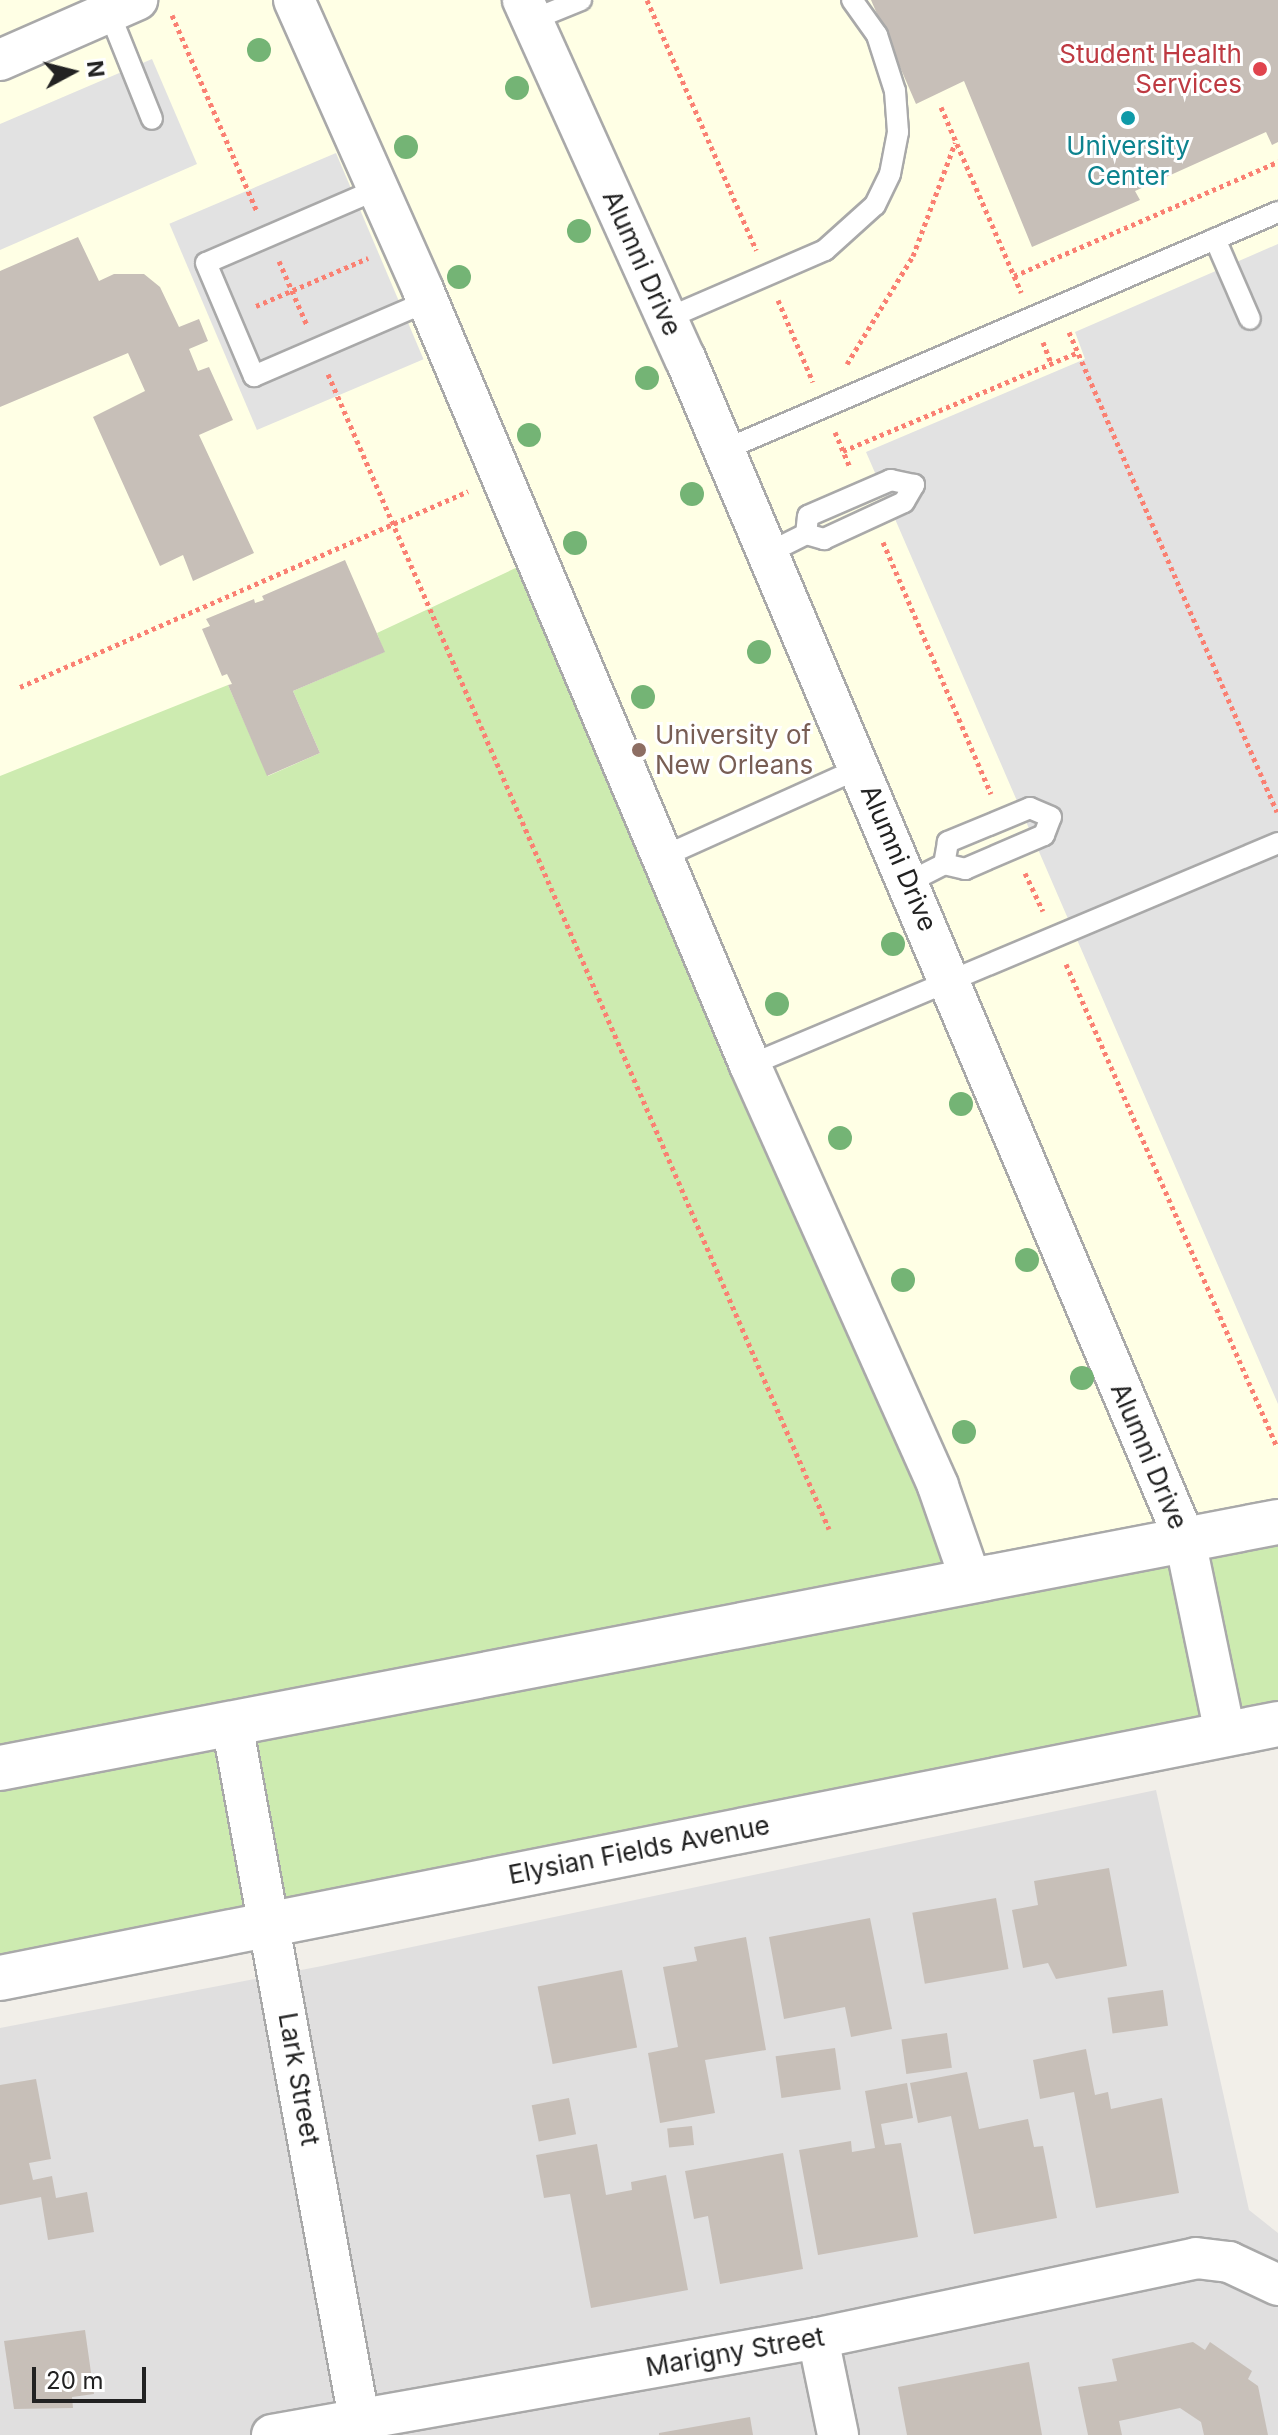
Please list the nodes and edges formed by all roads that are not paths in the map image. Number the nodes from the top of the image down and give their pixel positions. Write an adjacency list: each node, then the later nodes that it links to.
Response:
1 (294, 0): 8 (street)
2 (581, 0): 5 (lane)
3 (852, 0): 12 (lane)
4 (123, 6): 6 (street); 7 (lane)
5 (528, 10): 12 (street, Alumni Drive)
6 (0, 60)
7 (152, 119)
8 (378, 189): 11 (street); 11 (lane)
9 (1278, 212): 10 (lane)
10 (1215, 239): 13 (lane); 14 (lane)
11 (428, 301): 19 (street)
12 (668, 318): 14 (street, Alumni Drive)
13 (1250, 319)
14 (724, 450): 16 (street, Alumni Drive)
15 (806, 534): 15 (lane); 16 (lane)
16 (768, 553): 17 (street, Alumni Drive)
17 (860, 768): 19 (lane); 21 (street, Alumni Drive)
18 (1278, 843): 22 (lane)
19 (662, 857): 23 (street)
20 (944, 864): 20 (lane); 21 (lane)
21 (909, 882): 22 (street, Alumni Drive)
22 (951, 981): 23 (lane); 25 (street, Alumni Drive)
23 (750, 1065): 26 (street)
24 (1278, 1522): 25 (street)
25 (1185, 1540): 26 (street); 29 (street, Alumni Drive)
26 (971, 1581): 27 (street)
27 (232, 1724): 30 (street); 31 (street, Lark Street)
28 (1278, 1724): 29 (street, Elysian Fields Avenue)
29 (1225, 1733): 31 (street, Elysian Fields Avenue)
30 (0, 1768)
31 (272, 1924): 32 (street, Elysian Fields Avenue); 35 (street, Lark Street)
32 (0, 1978)
33 (1278, 2285): 34 (street, Marigny Street)
34 (818, 2338): 35 (street, Marigny Street); 37 (street)
35 (360, 2426): 36 (street, Marigny Street)
36 (272, 2435)
37 (838, 2435)

